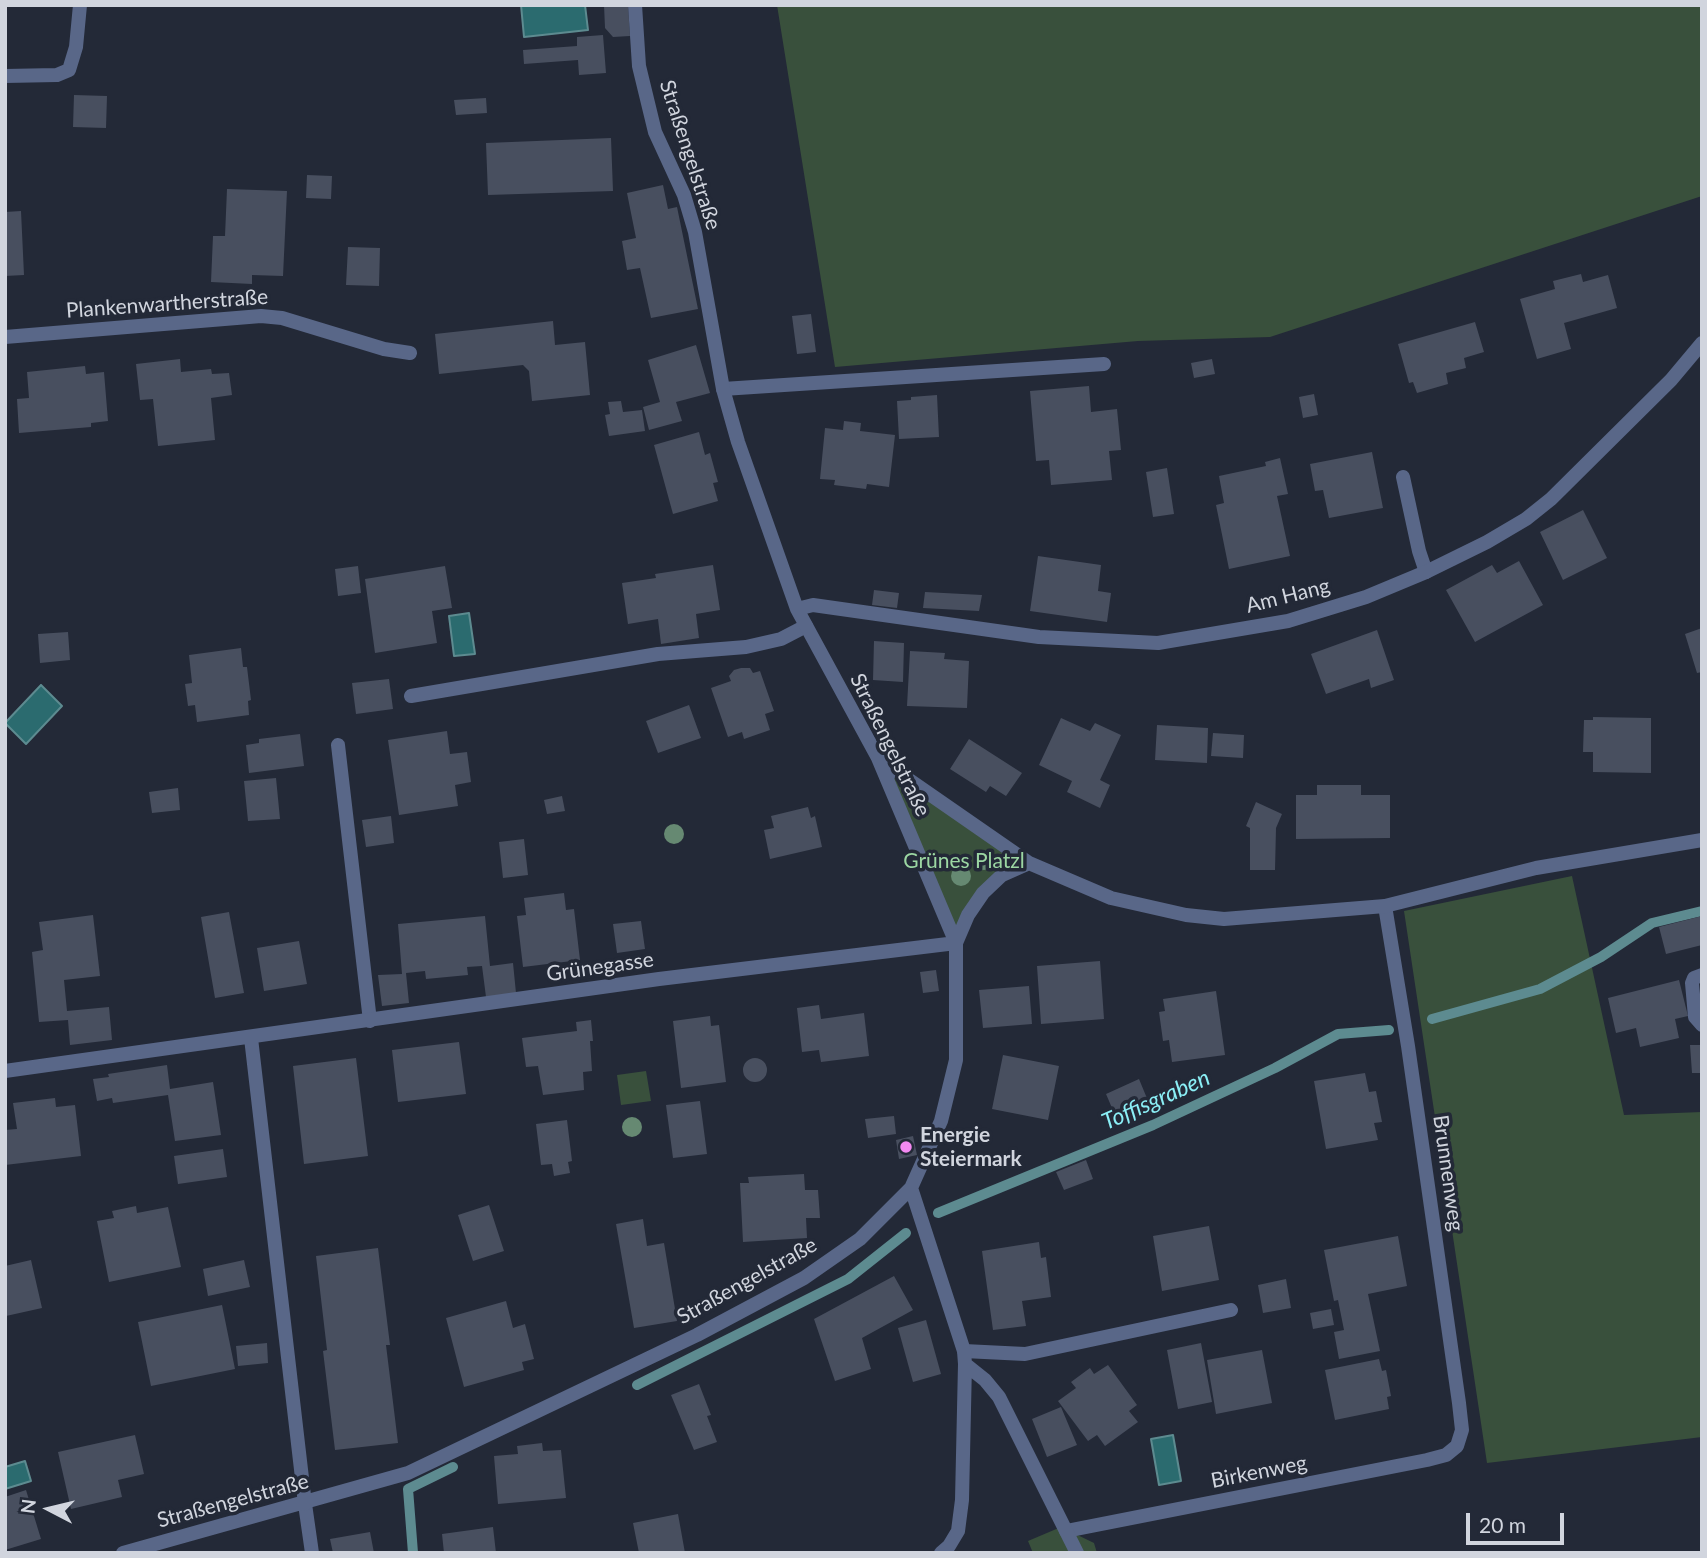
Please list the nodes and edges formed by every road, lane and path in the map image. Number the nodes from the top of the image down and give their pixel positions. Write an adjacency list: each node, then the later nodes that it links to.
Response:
1 (80, 5): 3 (street)
2 (635, 5): 8 (street, Straßengelstraße)
3 (5, 76)
4 (5, 337): 6 (street, Plankenwartherstraße)
5 (1702, 344): 10 (street, Am Hang)
6 (410, 354)
7 (1104, 364): 8 (street)
8 (723, 389): 11 (street, Straßengelstraße)
9 (1403, 477): 10 (street)
10 (1426, 572): 11 (street, Am Hang)
11 (797, 610): 12 (street, Straßengelstraße)
12 (806, 626): 13 (street); 15 (street, Straßengelstraße)
13 (411, 696)
14 (338, 746): 21 (street)
15 (878, 758): 17 (street); 19 (street, Straßengelstraße)
16 (1702, 840): 18 (street)
17 (1029, 863): 18 (street); 19 (street)
18 (1385, 906): 28 (street, Brunnenweg)
19 (956, 943): 21 (street, Grünegasse); 25 (street, Straßengelstraße)
20 (1702, 975): 22 (street)
21 (370, 1021): 23 (street, Grünegasse)
22 (1702, 1025)
23 (251, 1038): 24 (street, Grünegasse); 29 (street)
24 (5, 1071)
25 (911, 1188): 27 (street); 29 (street, Straßengelstraße)
26 (1231, 1310): 27 (street)
27 (965, 1357): 30 (street); 33 (street)
28 (1457, 1446): 30 (street, Birkenweg)
29 (305, 1504): 31 (street, Straßengelstraße); 32 (street)
30 (1066, 1531): 34 (street)
31 (123, 1553)
32 (312, 1553)
33 (941, 1553)
34 (1077, 1553)

